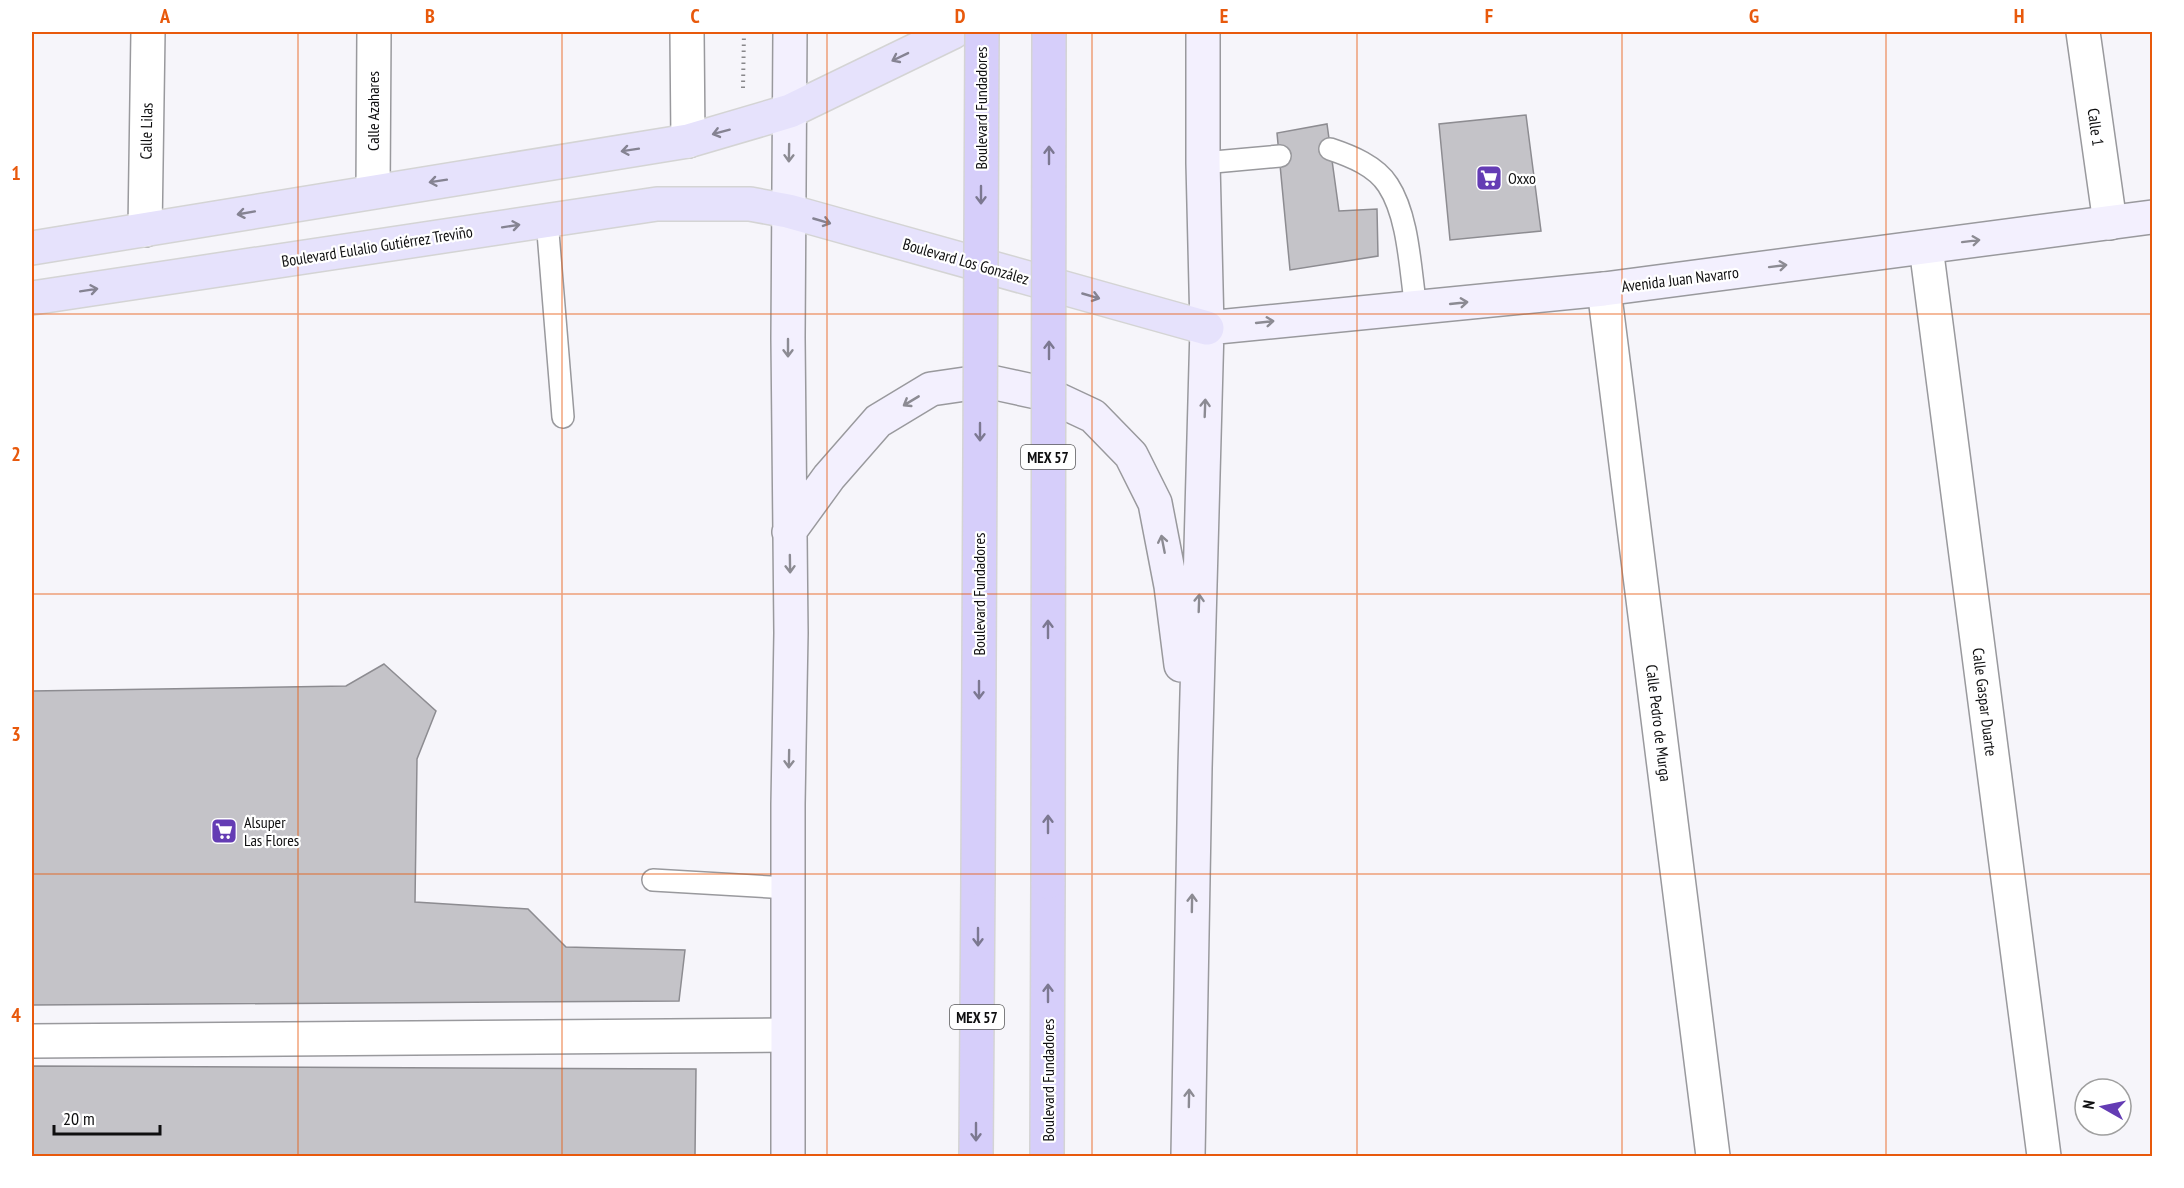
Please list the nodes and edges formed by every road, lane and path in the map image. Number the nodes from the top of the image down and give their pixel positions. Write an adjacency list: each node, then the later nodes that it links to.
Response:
1 (148, 32): 21 (street, Calle Lilas)
2 (374, 32): 15 (street, Calle Azahares)
3 (687, 32): 11 (street)
4 (790, 32): 10 (main road)
5 (953, 32): 10 (main road, one-way to 10)
6 (982, 32): 36 (highway, Boulevard Fundadores / MEX 57, one-way to 36, bridge)
7 (1049, 32): 37 (highway, Boulevard Fundadores / MEX 57, one-way to 7, bridge)
8 (1203, 32): 14 (main road)
9 (2083, 32): 20 (street, Calle 1)
10 (790, 111): 11 (main road, one-way to 11); 17 (main road, one-way to 17)
11 (688, 141): 15 (main road, one-way to 15)
12 (1330, 149): 26 (lane)
13 (1280, 156): 14 (lane)
14 (1203, 163): 27 (main road)
15 (373, 191): 21 (main road, one-way to 21)
16 (723, 203): 17 (main road, Boulevard Los González); 19 (main road, Boulevard Eulalio Gutiérrez Treviño)
17 (788, 211): 27 (main road, Boulevard Los González, one-way to 27); 29 (main road, one-way to 29)
18 (2152, 218): 20 (main road, Avenida Juan Navarro)
19 (547, 220): 25 (main road, Boulevard Eulalio Gutiérrez Treviño, one-way to 19); 28 (lane)
20 (2110, 223): 22 (main road, Avenida Juan Navarro, one-way to 20)
21 (145, 230): 23 (main road)
22 (1926, 247): 24 (main road, Avenida Juan Navarro, one-way to 22); 40 (street, Calle Gaspar Duarte)
23 (32, 248)
24 (1604, 289): 26 (main road, Avenida Juan Navarro, one-way to 24); 39 (street, Calle Pedro de Murga)
25 (32, 298)
26 (1416, 308): 27 (main road, Avenida Juan Navarro, one-way to 26)
27 (1207, 328): 30 (main road, one-way to 27)
28 (564, 417)
29 (789, 532): 30 (main road, one-way to 29); 32 (main road, one-way to 32)
30 (1195, 768): 38 (main road, one-way to 30)
31 (653, 880): 32 (lane)
32 (788, 888): 33 (main road)
33 (787, 1035): 34 (street); 35 (main road)
34 (32, 1041)
35 (788, 1156)
36 (976, 1156)
37 (1047, 1156)
38 (1188, 1156)
39 (1713, 1156)
40 (2044, 1156)

